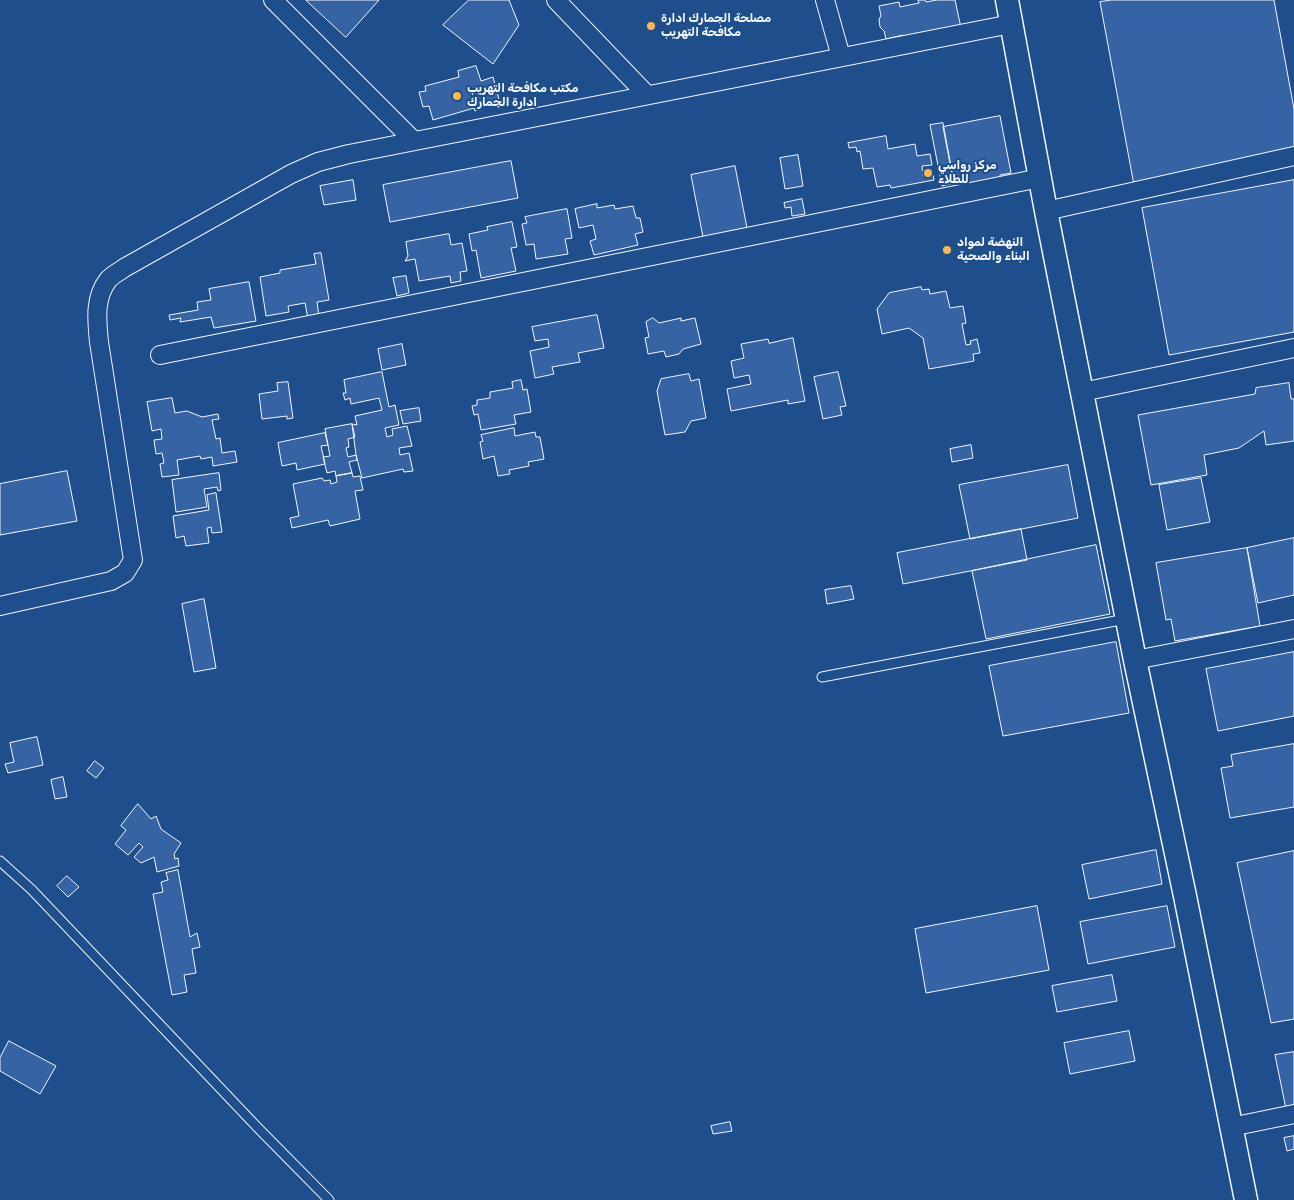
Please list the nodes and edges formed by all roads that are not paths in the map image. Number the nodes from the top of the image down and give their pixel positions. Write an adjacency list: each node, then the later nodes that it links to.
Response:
1 (272, 0): 8 (street)
2 (556, 0): 7 (street)
3 (825, 0): 6 (street)
4 (1007, 0): 5 (street)
5 (1011, 24): 6 (street); 10 (street)
6 (841, 57): 7 (street)
7 (647, 95): 8 (street)
8 (414, 141): 15 (street)
9 (1294, 156): 11 (street)
10 (1040, 178): 11 (street); 13 (street)
11 (1046, 211): 14 (street)
12 (1294, 348): 14 (street)
13 (160, 354)
14 (1082, 392): 16 (street)
15 (0, 606)
16 (1126, 619): 18 (street); 19 (lane)
17 (1294, 629): 18 (street)
18 (1134, 660): 22 (street)
19 (822, 677)
20 (0, 861): 23 (lane)
21 (1294, 1114): 22 (street)
22 (1231, 1127): 24 (street)
23 (329, 1200)
24 (1246, 1200)

